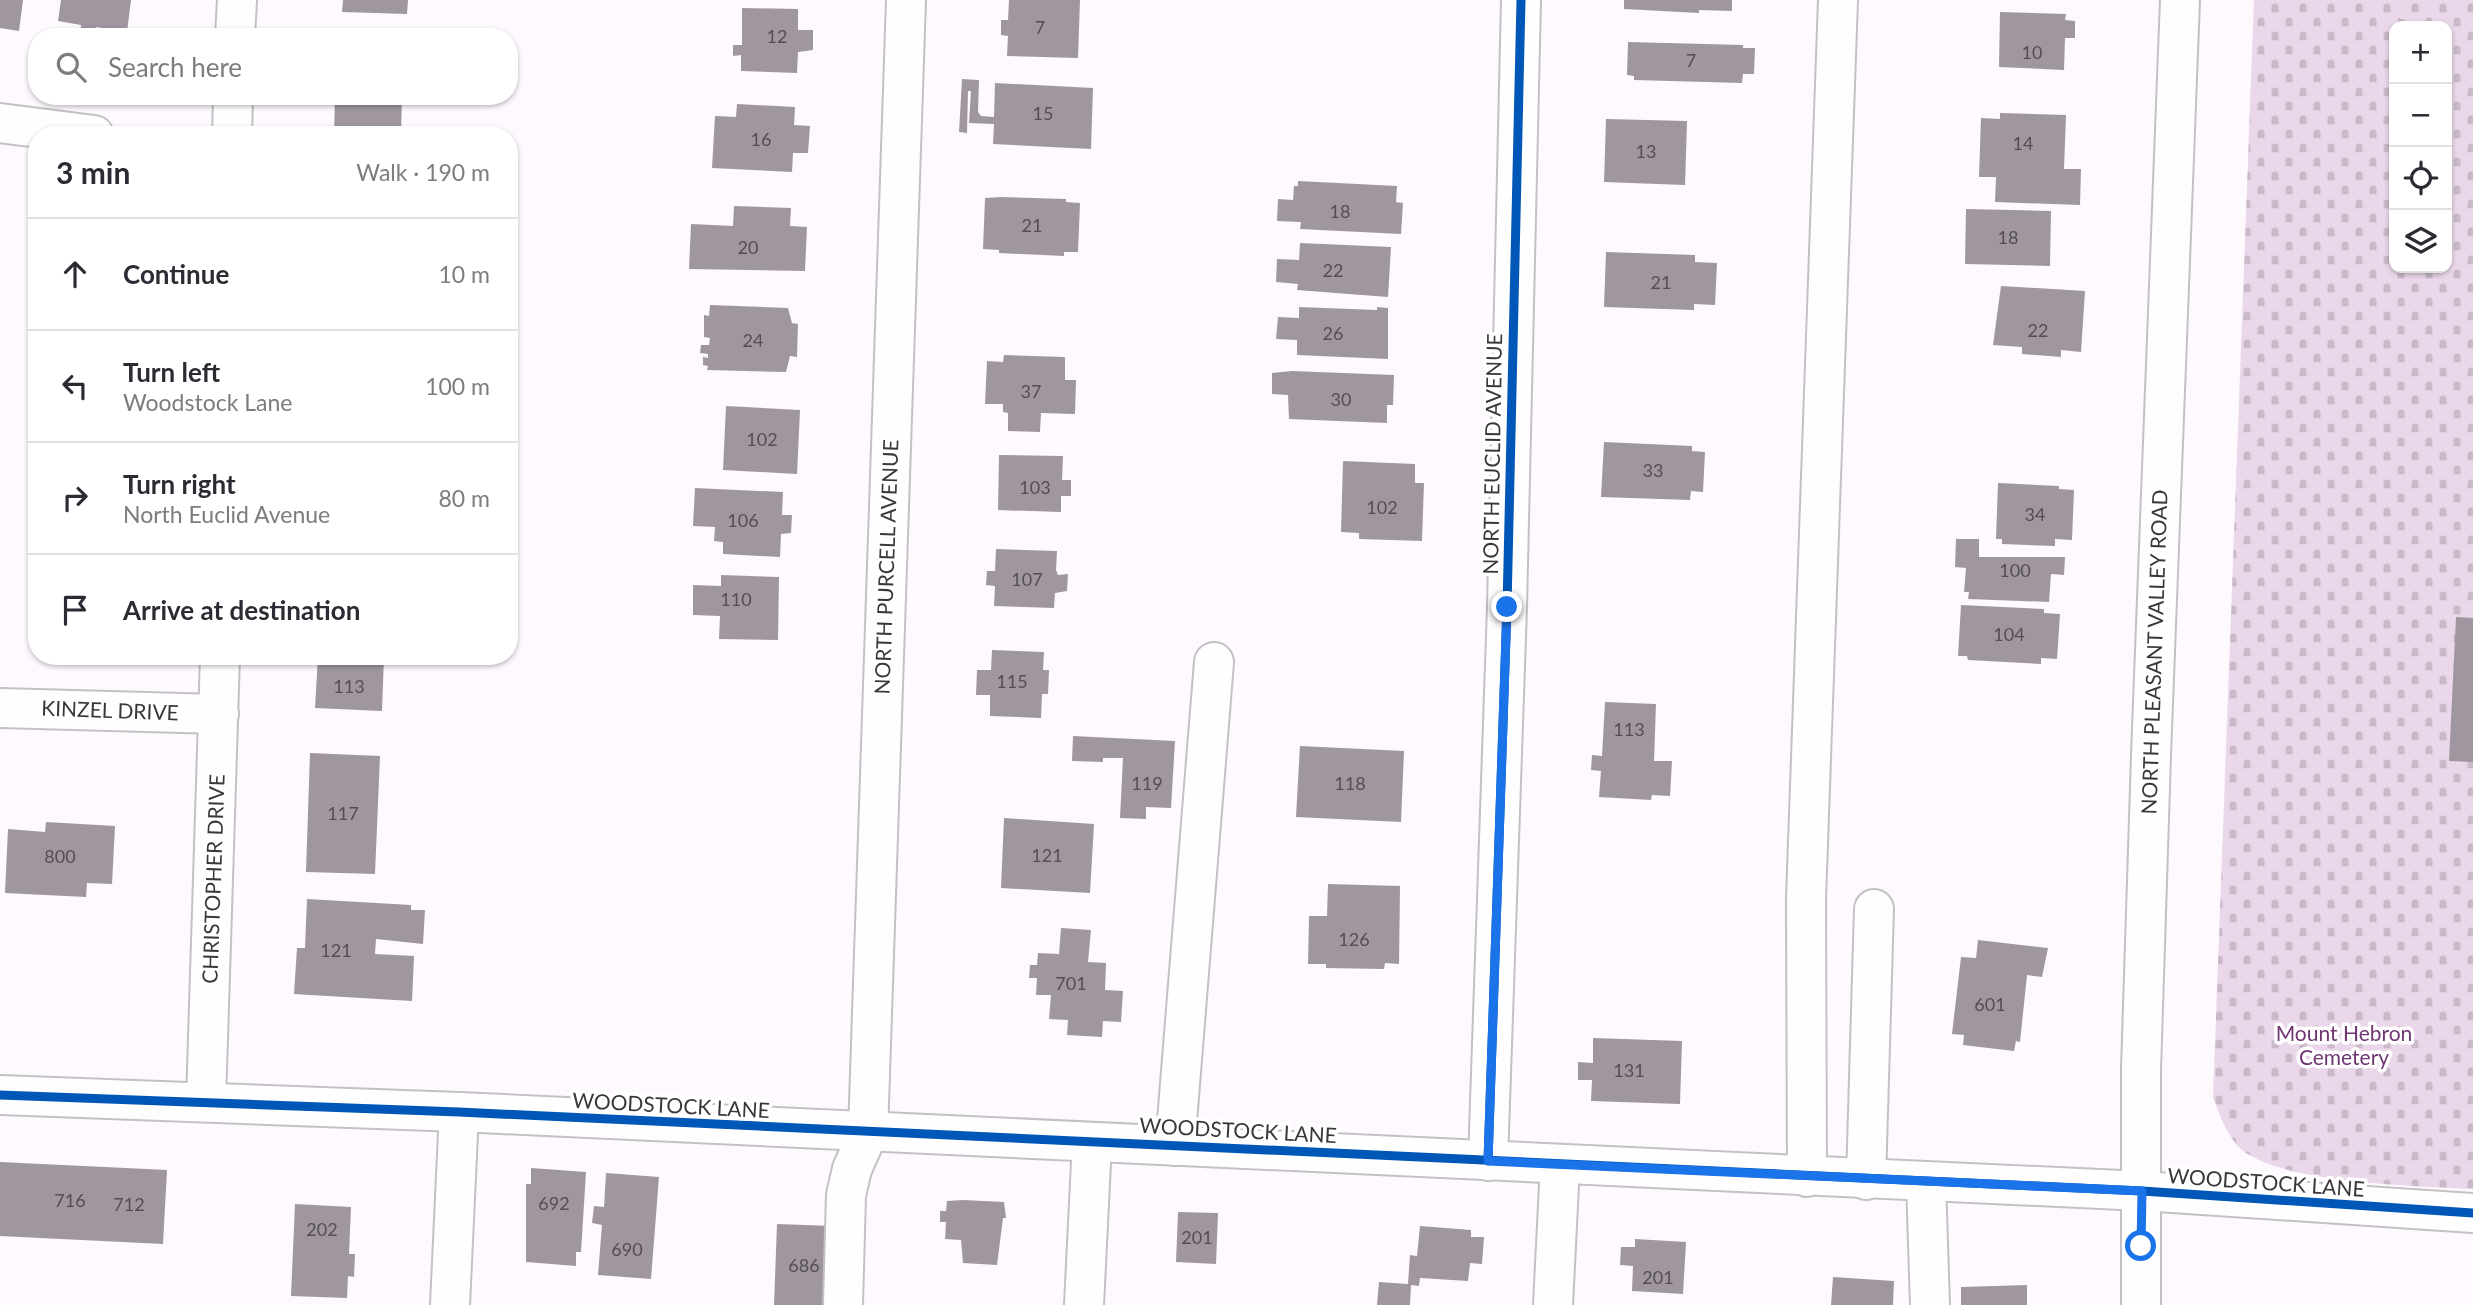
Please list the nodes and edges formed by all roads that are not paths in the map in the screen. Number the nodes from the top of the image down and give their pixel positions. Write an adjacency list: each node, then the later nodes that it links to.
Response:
1 (237, 0): 6 (street)
2 (906, 0): 19 (street, NORTH PURCELL AVENUE)
3 (1521, 0): 22 (street, NORTH EUCLID AVENUE)
4 (1838, 0): 24 (street)
5 (2180, 0): 27 (street, NORTH PLEASANT VALLEY ROAD)
6 (235, 28)
7 (233, 105): 9 (street)
8 (0, 123): 10 (street)
9 (232, 126)
10 (28, 127)
11 (1214, 662): 21 (street)
12 (220, 665): 14 (street, CHRISTOPHER DRIVE)
13 (0, 708): 14 (street, KINZEL DRIVE)
14 (219, 714): 17 (street, CHRISTOPHER DRIVE)
15 (1874, 909): 25 (street)
16 (0, 1095): 17 (street, WOODSTOCK LANE)
17 (206, 1102): 18 (street, WOODSTOCK LANE)
18 (459, 1112): 19 (street, WOODSTOCK LANE); 29 (street)
19 (868, 1133): 20 (street, WOODSTOCK LANE); 30 (street)
20 (1092, 1143): 21 (street, WOODSTOCK LANE); 31 (street)
21 (1174, 1146): 22 (street, WOODSTOCK LANE)
22 (1488, 1161): 23 (street, WOODSTOCK LANE)
23 (1560, 1165): 24 (street, WOODSTOCK LANE); 32 (street)
24 (1807, 1177): 25 (street, WOODSTOCK LANE)
25 (1866, 1180): 26 (street, WOODSTOCK LANE)
26 (1926, 1182): 27 (street, WOODSTOCK LANE); 33 (street)
27 (2142, 1191): 28 (street, WOODSTOCK LANE); 34 (street, NORTH PLEASANT VALLEY ROAD)
28 (2473, 1213)
29 (450, 1305)
30 (843, 1305)
31 (1084, 1305)
32 (1553, 1305)
33 (1930, 1305)
34 (2141, 1305)

